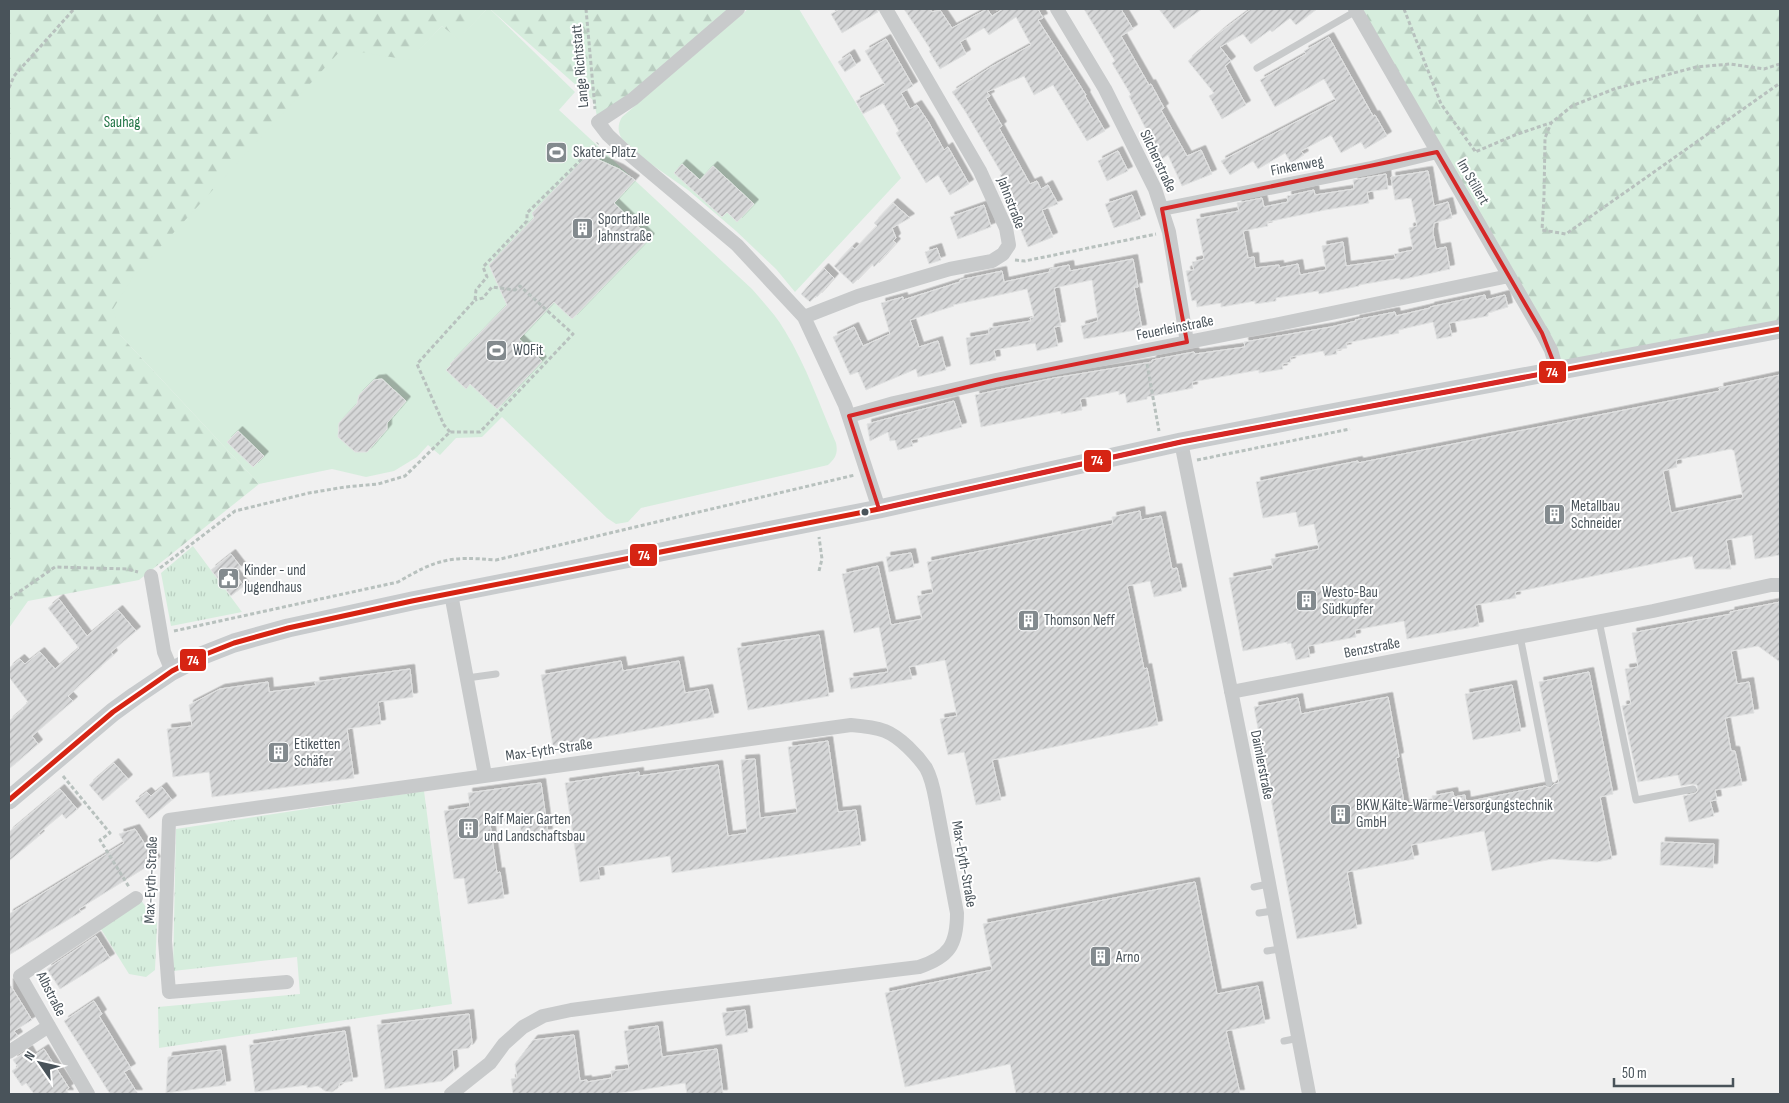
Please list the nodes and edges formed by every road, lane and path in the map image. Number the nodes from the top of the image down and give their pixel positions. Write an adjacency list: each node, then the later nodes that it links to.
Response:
1 (74, 9): 11 (path)
2 (586, 9): 12 (path, Lange Richtstatt)
3 (738, 9): 12 (street)
4 (886, 9): 18 (street, Jahnstraße)
5 (1057, 9): 16 (street, Silcherstraße)
6 (1404, 9): 13 (path)
7 (1356, 10): 9 (lane, Im Stillert); 15 (street, Im Stillert)
8 (1780, 64): 13 (path)
9 (1257, 68)
10 (1780, 83): 13 (path)
11 (9, 88)
12 (598, 122): 14 (street)
13 (1551, 123)
14 (608, 135): 20 (path); 21 (street)
15 (1436, 152): 16 (street, Finkenweg); 19 (street, Im Stillert)
16 (1162, 208): 17 (street, Silcherstraße)
17 (1169, 232): 18 (path); 23 (street, Silcherstraße)
18 (1003, 254): 21 (street)
19 (1509, 276): 23 (street, Feuerleinstraße); 25 (street, Im Stillert)
20 (475, 300): 27 (path); 27 (path)
21 (804, 317): 26 (street)
22 (1780, 330): 25 (main road)
23 (1187, 342): 24 (street, Feuerleinstraße)
24 (1144, 351): 26 (street, Feuerleinstraße); 29 (path)
25 (1557, 371): 28 (main road)
26 (849, 416): 30 (street)
27 (450, 432): 31 (path)
28 (1181, 442): 29 (main road); 46 (street, Daimlerstraße)
29 (1162, 446): 33 (main road)
30 (868, 472): 33 (street); 41 (path)
31 (405, 476): 32 (path); 36 (path)
32 (409, 482)
33 (879, 509): 38 (main road)
34 (819, 541): 35 (path)
35 (819, 571)
36 (151, 576): 39 (path); 41 (street)
37 (1780, 585): 40 (street, Benzstraße)
38 (451, 594): 43 (main road); 45 (street)
39 (9, 599)
40 (1599, 621): 42 (street, Benzstraße); 49 (lane)
41 (162, 634): 43 (street)
42 (1520, 636): 46 (street, Benzstraße); 48 (lane)
43 (172, 671): 51 (main road)
44 (496, 674): 45 (lane)
45 (467, 678): 47 (street)
46 (1231, 692): 52 (street, Daimlerstraße)
47 (485, 775): 57 (street, Max-Eyth-Straße); 62 (street, Max-Eyth-Straße)
48 (1549, 784)
49 (1692, 789)
50 (76, 790): 54 (path)
51 (9, 800)
52 (1268, 884): 53 (lane); 55 (street, Daimlerstraße)
53 (1254, 887)
54 (136, 898): 58 (street, Albstraße)
55 (1273, 910): 56 (lane); 59 (street, Daimlerstraße)
56 (1259, 913)
57 (287, 982)
58 (49, 1026): 61 (street); 63 (street, Albstraße)
59 (1299, 1038): 60 (lane); 65 (street, Daimlerstraße)
60 (1284, 1041)
61 (9, 1052)
62 (470, 1089): 64 (street, Max-Eyth-Straße)
63 (88, 1094)
64 (451, 1094)
65 (1309, 1094)

